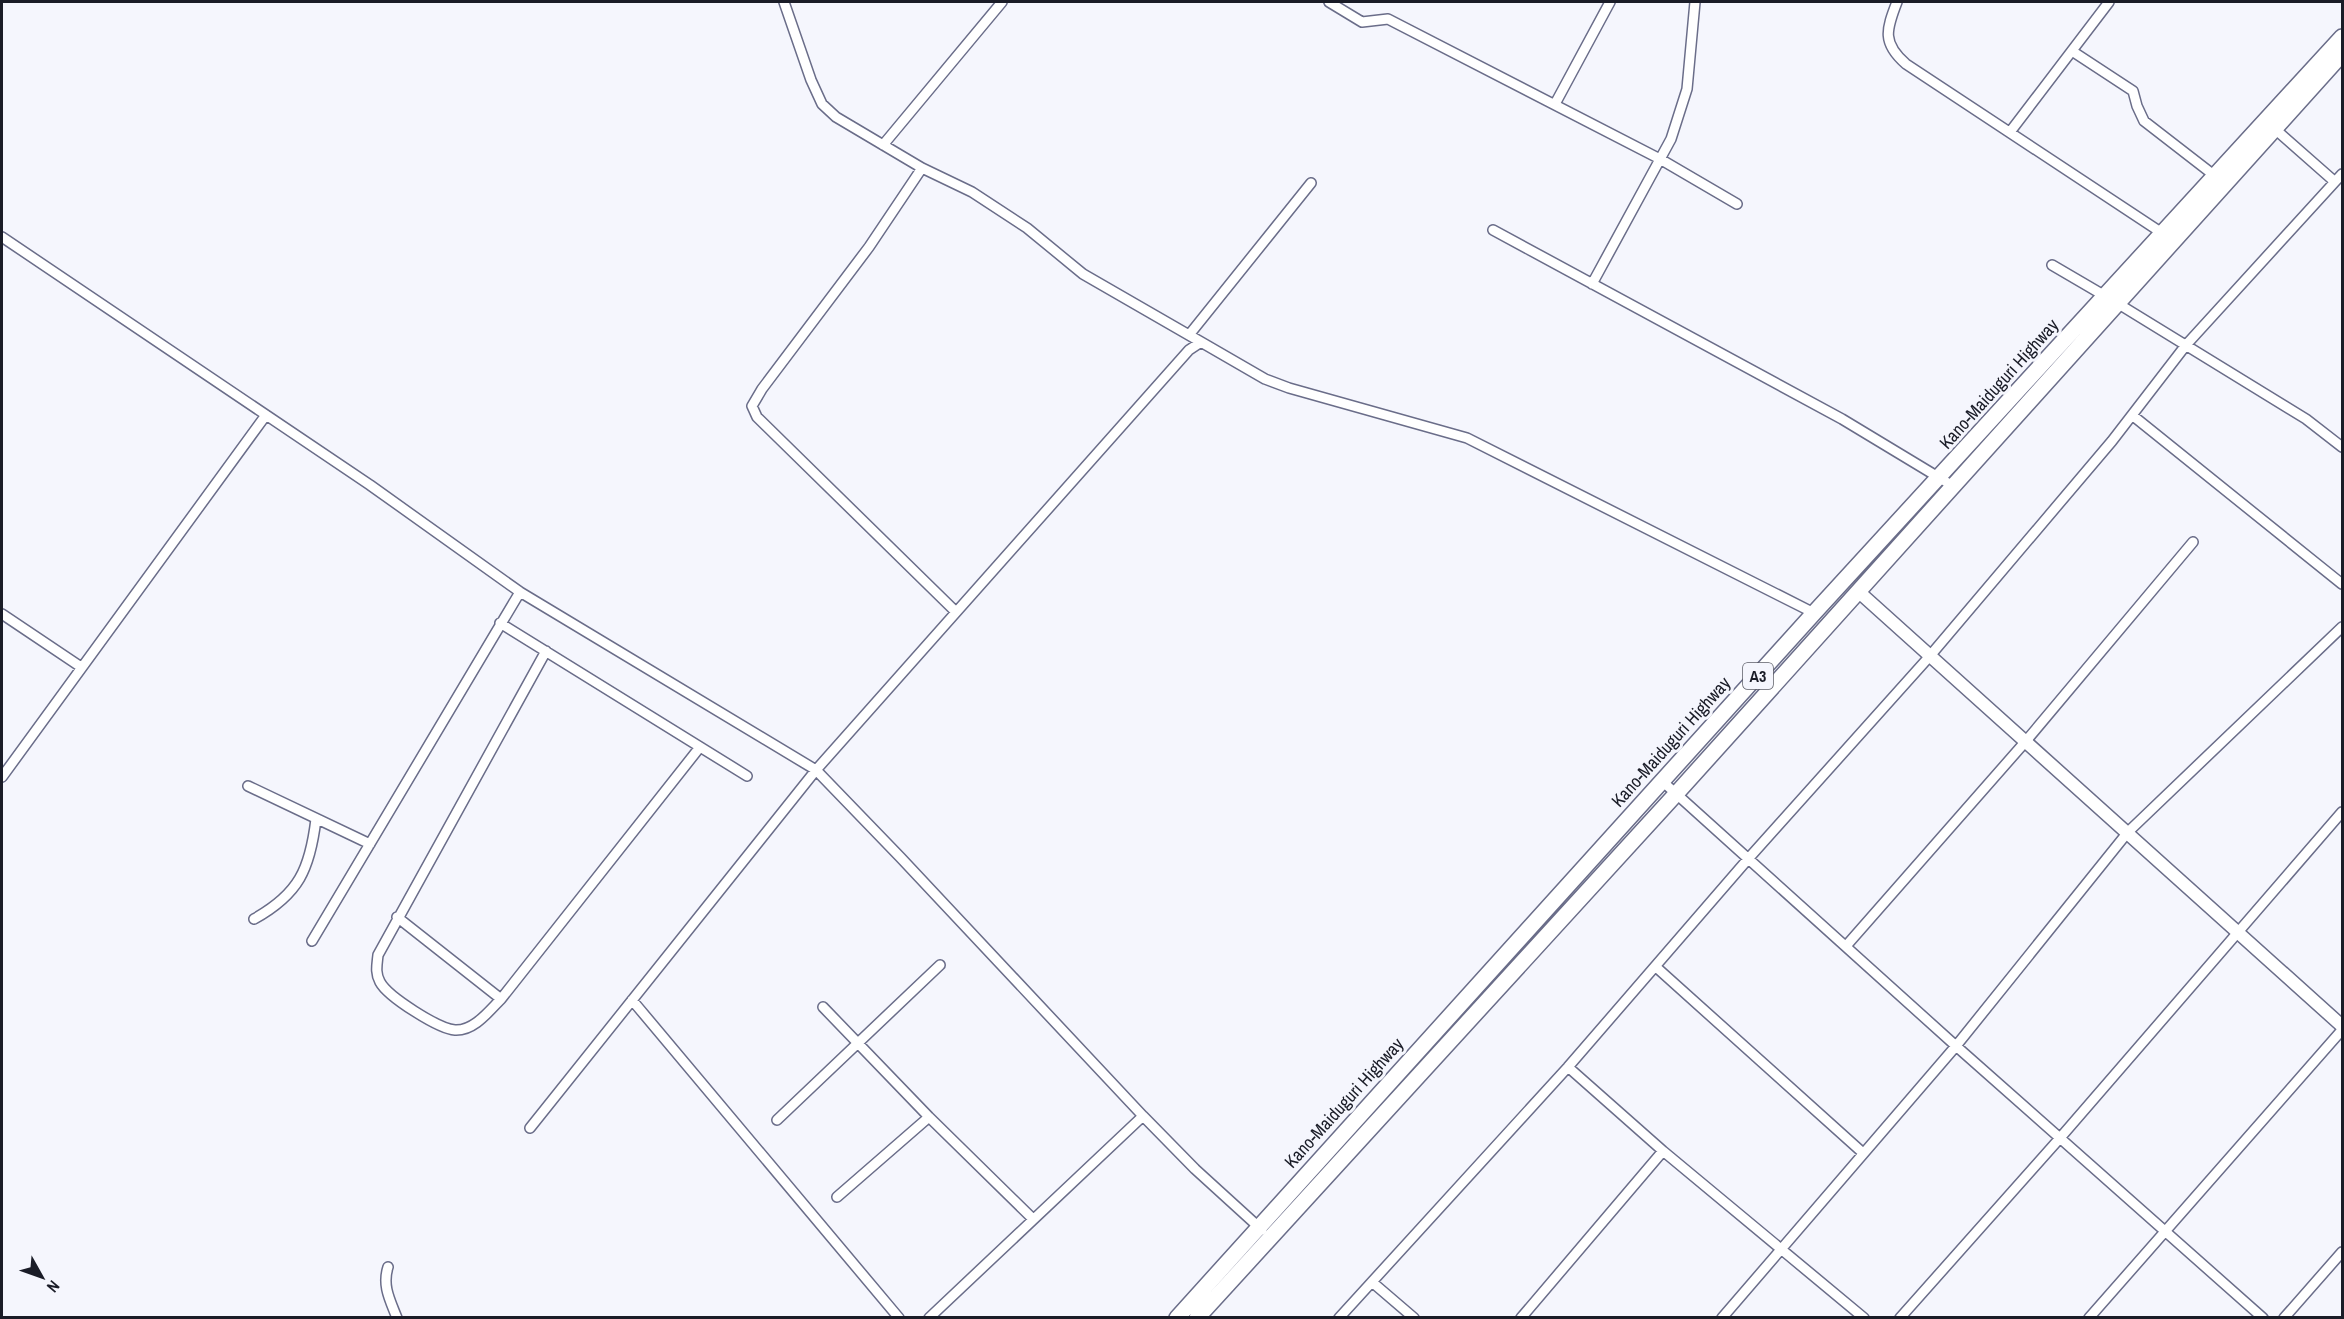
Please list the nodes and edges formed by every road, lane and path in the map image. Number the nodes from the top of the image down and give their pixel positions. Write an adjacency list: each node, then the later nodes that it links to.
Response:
1 (784, 2): 14 (street)
2 (1002, 2): 14 (street)
3 (1329, 2): 11 (street)
4 (1610, 2): 11 (street)
5 (1695, 2): 15 (street)
6 (1897, 2): 13 (street)
7 (2109, 2): 9 (street)
8 (2343, 37): 18 (highway, Kano-Maiduguri Highway / A3)
9 (2072, 51): 13 (street); 18 (street)
10 (2343, 54): 12 (highway, Kano-Maiduguri Highway / A3)
11 (1555, 104): 15 (street)
12 (2275, 129): 19 (street); 27 (highway, Kano-Maiduguri Highway / A3)
13 (2010, 132): 23 (street)
14 (883, 145): 16 (street)
15 (1660, 159): 21 (street); 26 (street)
16 (922, 168): 28 (street); 40 (street)
17 (2343, 174): 19 (street)
18 (2215, 176): 23 (highway, Kano-Maiduguri Highway / A3)
19 (2334, 181): 30 (street)
20 (1311, 183): 28 (street)
21 (1737, 204)
22 (1492, 230): 26 (street)
23 (2163, 233): 27 (highway, Kano-Maiduguri Highway / A3)
24 (2, 237): 31 (street)
25 (2052, 265): 27 (street)
26 (1592, 284): 34 (street)
27 (2111, 299): 30 (street); 34 (highway, Kano-Maiduguri Highway / A3); 35 (highway, Kano-Maiduguri Highway / A3)
28 (1189, 335): 29 (street)
29 (1201, 342): 40 (street); 42 (street)
30 (2186, 345): 32 (street); 33 (street)
31 (266, 415): 38 (street); 47 (street)
32 (2132, 415): 37 (street); 46 (street)
33 (2343, 447)
34 (1940, 477): 35 (street); 42 (highway, Kano-Maiduguri Highway / A3)
35 (1953, 486): 39 (highway, Kano-Maiduguri Highway / A3)
36 (2193, 542): 48 (street)
37 (2343, 584)
38 (520, 592): 43 (street); 50 (street)
39 (1859, 592): 46 (street); 55 (highway, Kano-Maiduguri Highway / A3)
40 (956, 612): 50 (street)
41 (2, 614): 47 (street)
42 (1814, 614): 53 (highway, Kano-Maiduguri Highway / A3)
43 (500, 623): 45 (street); 59 (street)
44 (2343, 627): 58 (street)
45 (546, 651): 49 (street); 61 (street)
46 (1929, 657): 48 (street); 60 (street)
47 (81, 667): 52 (street)
48 (2026, 741): 58 (street); 65 (street)
49 (700, 747): 51 (street); 68 (street)
50 (816, 770): 69 (street); 75 (street)
51 (747, 776)
52 (2, 777)
53 (1662, 781): 55 (street); 85 (highway, Kano-Maiduguri Highway / A3)
54 (248, 786): 57 (street)
55 (1676, 794): 60 (street); 85 (highway, Kano-Maiduguri Highway / A3)
56 (2343, 812): 63 (street)
57 (316, 819): 59 (street); 62 (street)
58 (2128, 832): 63 (street); 73 (street)
59 (370, 844): 64 (street)
60 (1748, 859): 65 (street); 67 (street)
61 (398, 917): 68 (street); 68 (street)
62 (254, 919)
63 (2239, 931): 71 (street); 79 (street)
64 (312, 941)
65 (1846, 946): 73 (street)
66 (940, 965): 72 (street)
67 (1656, 967): 74 (street); 81 (street)
68 (501, 999)
69 (632, 1000): 78 (street); 91 (street)
70 (823, 1007): 72 (street)
71 (2343, 1028): 84 (street)
72 (857, 1043): 76 (street); 77 (street)
73 (1956, 1046): 79 (street); 81 (street)
74 (1568, 1067): 80 (street); 89 (street)
75 (1143, 1116): 83 (street); 85 (street)
76 (929, 1117): 82 (street); 83 (street)
77 (777, 1120)
78 (530, 1128)
79 (2060, 1138): 84 (street); 100 (street)
80 (1663, 1151): 86 (street); 97 (street)
81 (1863, 1153): 86 (street)
82 (837, 1197)
83 (1033, 1218): 92 (street)
84 (2164, 1231): 101 (street); 102 (street)
85 (1265, 1232): 93 (highway, Kano-Maiduguri Highway / A3); 94 (highway, Kano-Maiduguri Highway / A3)
86 (1780, 1250): 98 (street); 99 (street)
87 (2343, 1251): 103 (street)
88 (388, 1267): 90 (street)
89 (1372, 1282): 95 (street); 96 (street)
90 (397, 1317)
91 (899, 1317)
92 (929, 1317)
93 (1177, 1317)
94 (1197, 1317)
95 (1339, 1317)
96 (1414, 1317)
97 (1521, 1317)
98 (1722, 1317)
99 (1864, 1317)
100 (1900, 1317)
101 (2089, 1317)
102 (2264, 1317)
103 (2284, 1317)

